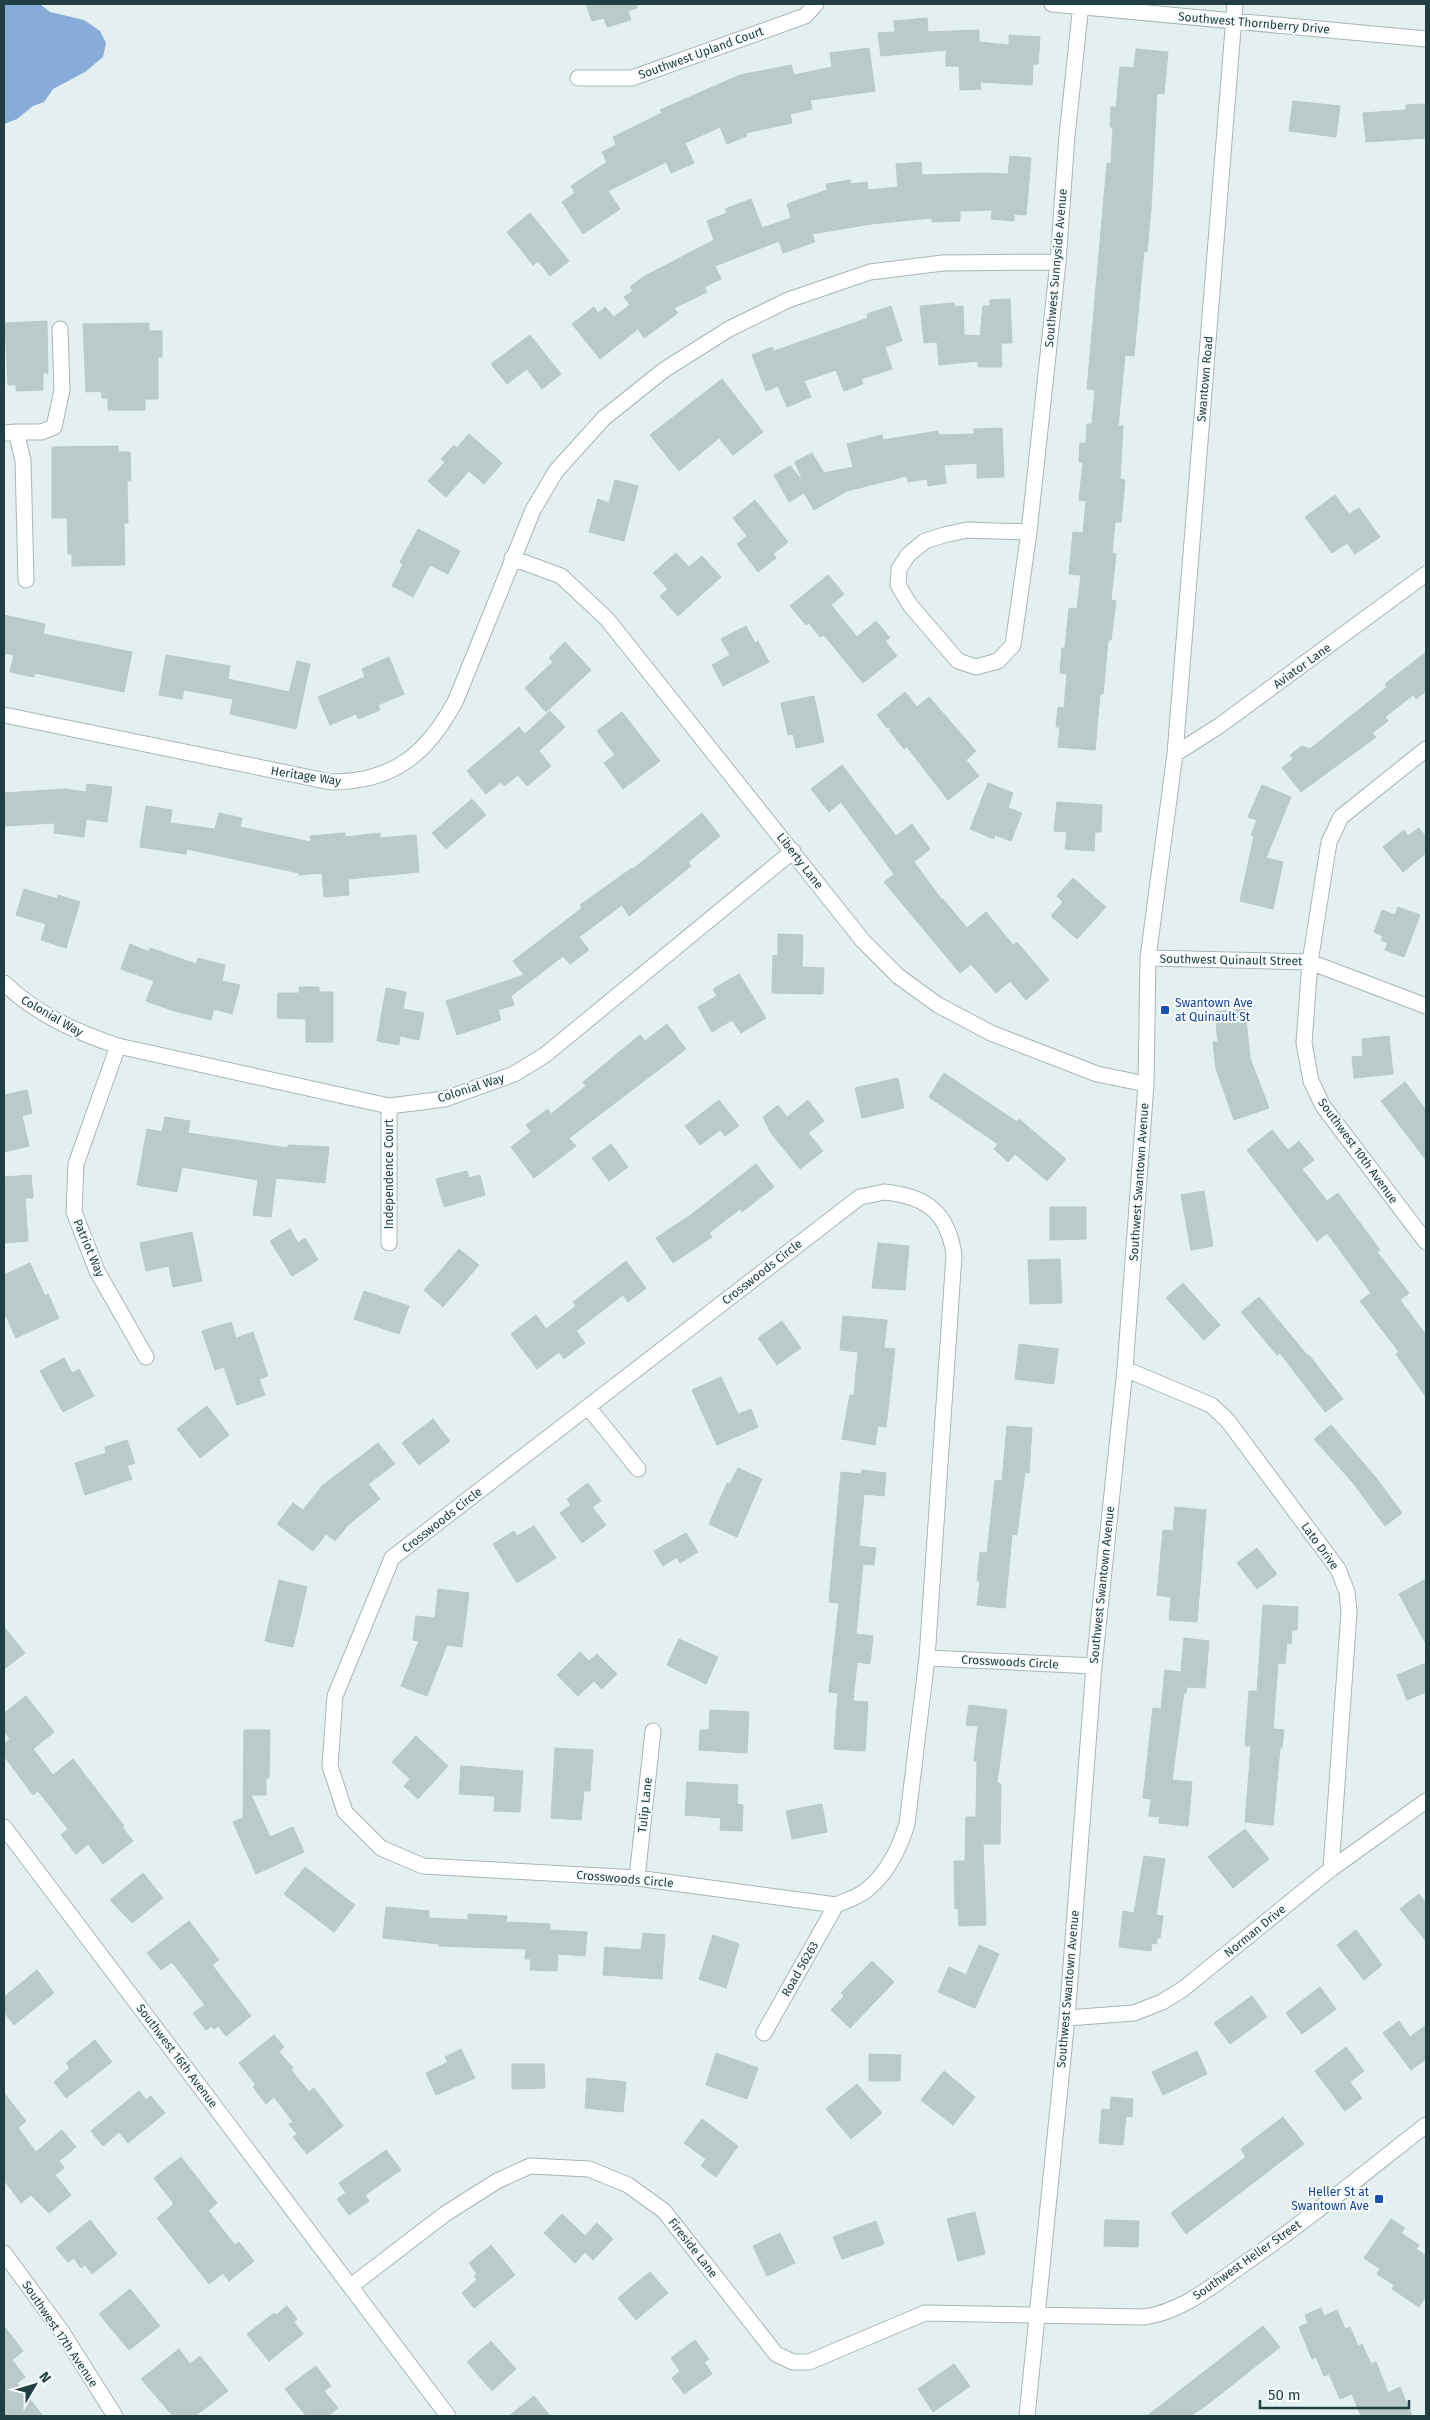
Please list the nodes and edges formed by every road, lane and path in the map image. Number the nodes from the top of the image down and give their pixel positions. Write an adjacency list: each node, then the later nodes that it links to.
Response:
1 (816, 4): 7 (street, Southwest Upland Court)
2 (1052, 4): 4 (street, Southwest Thornberry Drive)
3 (1235, 4): 5 (street, Swantown Road)
4 (1081, 5): 5 (street, Southwest Thornberry Drive); 8 (street, Southwest Sunnyside Avenue)
5 (1234, 22): 6 (street, Southwest Thornberry Drive); 17 (street, Swantown Road)
6 (1426, 39)
7 (578, 78)
8 (1058, 262): 11 (street, Southwest Sunnyside Avenue); 12 (street, Heritage Way)
9 (60, 329): 10 (street)
10 (10, 432): 14 (street)
11 (1029, 532): 11 (street, Southwest Sunnyside Avenue)
12 (512, 558): 15 (street, Heritage Way); 18 (street, Liberty Lane)
13 (1426, 574): 17 (street, Aviator Lane)
14 (26, 580)
15 (4, 715)
16 (1426, 749): 20 (street, Southwest 10th Avenue)
17 (1174, 754): 19 (street, Southwest Swantown Avenue)
18 (793, 852): 24 (street, Liberty Lane); 25 (street, Colonial Way)
19 (1148, 958): 20 (street, Southwest Quinault Street); 24 (street, Southwest Swantown Avenue)
20 (1310, 962): 22 (street, Southwest Quinault Street); 26 (street, Southwest 10th Avenue)
21 (4, 983): 23 (street, Colonial Way)
22 (1426, 1006)
23 (118, 1046): 25 (street, Colonial Way); 28 (street, Patriot Way)
24 (1146, 1084): 29 (street, Southwest Swantown Avenue)
25 (389, 1106): 27 (street, Independence Court)
26 (1426, 1242)
27 (389, 1243)
28 (146, 1357)
29 (1125, 1369): 33 (street, Southwest Swantown Avenue); 37 (street, Lato Drive)
30 (588, 1407): 31 (street); 32 (street, Crosswoods Circle); 38 (street, Crosswoods Circle)
31 (638, 1469)
32 (927, 1658): 33 (street, Crosswoods Circle); 39 (street, Crosswoods Circle)
33 (1094, 1666): 40 (street, Southwest Swantown Avenue)
34 (653, 1731): 38 (street, Tulip Lane)
35 (1426, 1801): 37 (street, Norman Drive)
36 (4, 1827): 44 (street, Southwest 16th Avenue)
37 (1331, 1869): 40 (street, Norman Drive)
38 (637, 1878): 39 (street, Crosswoods Circle)
39 (836, 1905): 41 (street, Road 56263)
40 (1067, 2018): 45 (street, Southwest Swantown Avenue)
41 (764, 2033)
42 (1426, 2125): 45 (street, Southwest Heller Street)
43 (4, 2253): 46 (street, Southwest 17th Avenue)
44 (351, 2286): 45 (street, Fireside Lane); 47 (street, Southwest 16th Avenue)
45 (1038, 2314): 48 (street, Southwest Swantown Avenue)
46 (115, 2416)
47 (448, 2416)
48 (1027, 2416)

